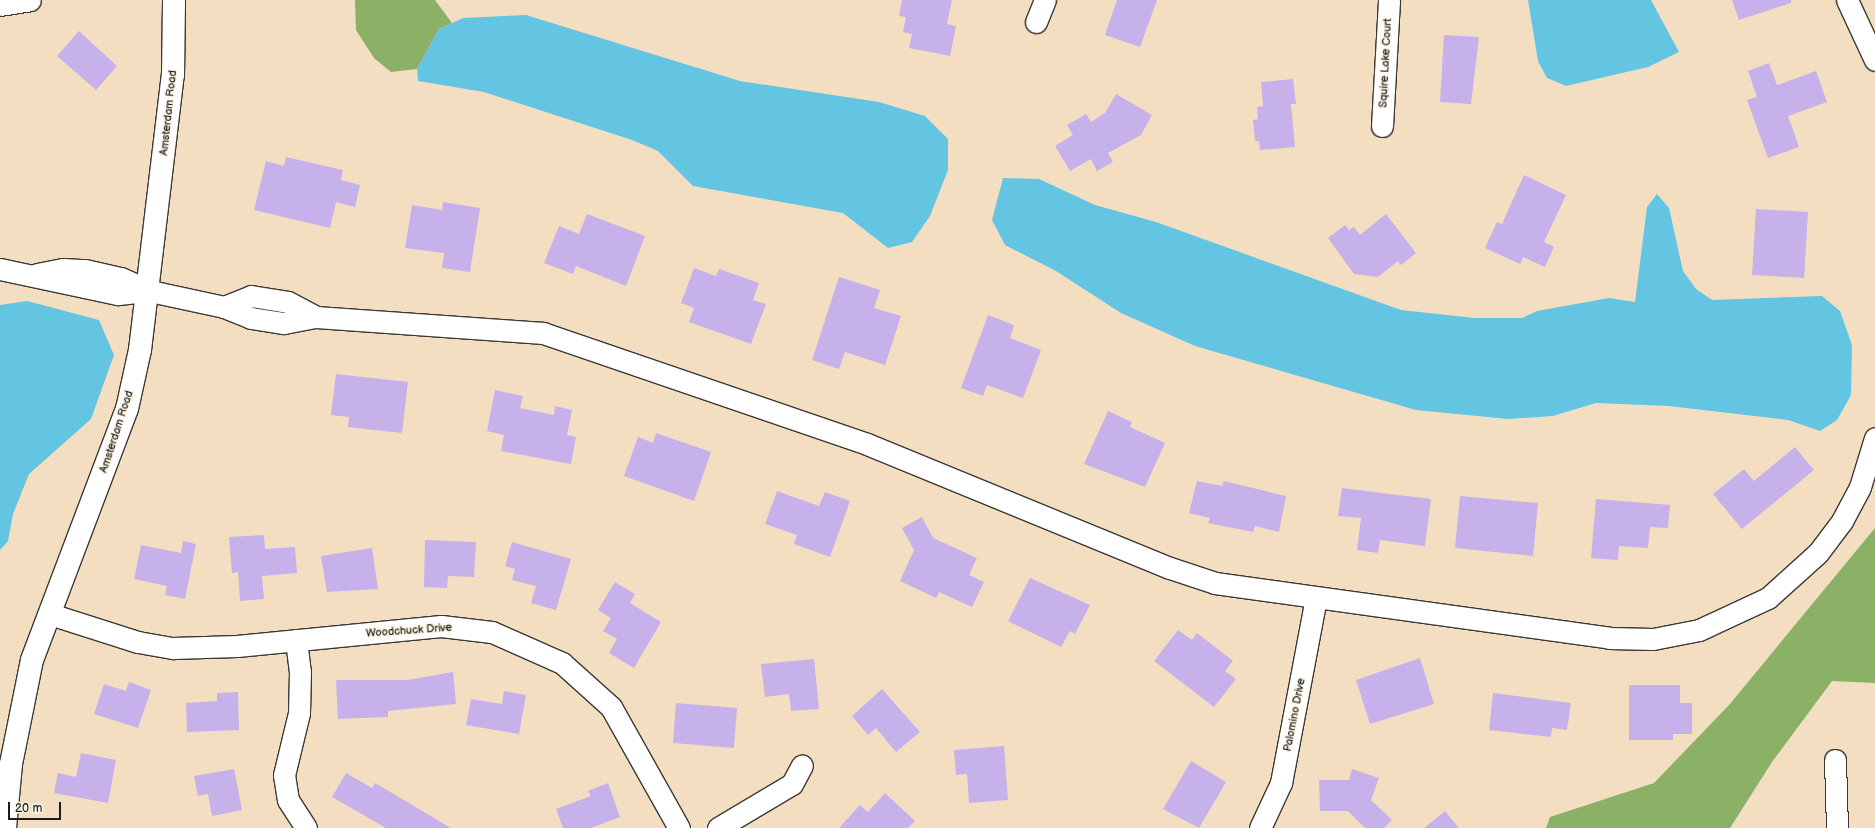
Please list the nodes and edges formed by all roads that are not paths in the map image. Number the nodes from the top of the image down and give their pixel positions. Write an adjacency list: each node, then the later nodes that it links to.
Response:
1 (30, 0): 6 (street)
2 (174, 0): 11 (street, Amsterdam Road)
3 (1046, 0): 7 (street)
4 (1389, 0): 9 (street, Squire Lake Court)
5 (1847, 0): 8 (street)
6 (0, 5)
7 (1036, 22)
8 (1875, 60)
9 (1382, 126)
10 (0, 269): 11 (street)
11 (150, 291): 13 (street); 14 (street, Amsterdam Road)
12 (1875, 438): 13 (street)
13 (1316, 598): 18 (street, Palomino Drive)
14 (50, 614): 15 (street, Woodchuck Drive); 19 (street, Amsterdam Road)
15 (296, 640): 20 (street); 21 (street, Woodchuck Drive)
16 (1835, 760): 23 (street)
17 (802, 766): 22 (street)
18 (1262, 827)
19 (5, 828)
20 (306, 828)
21 (679, 828)
22 (718, 828)
23 (1837, 828)

